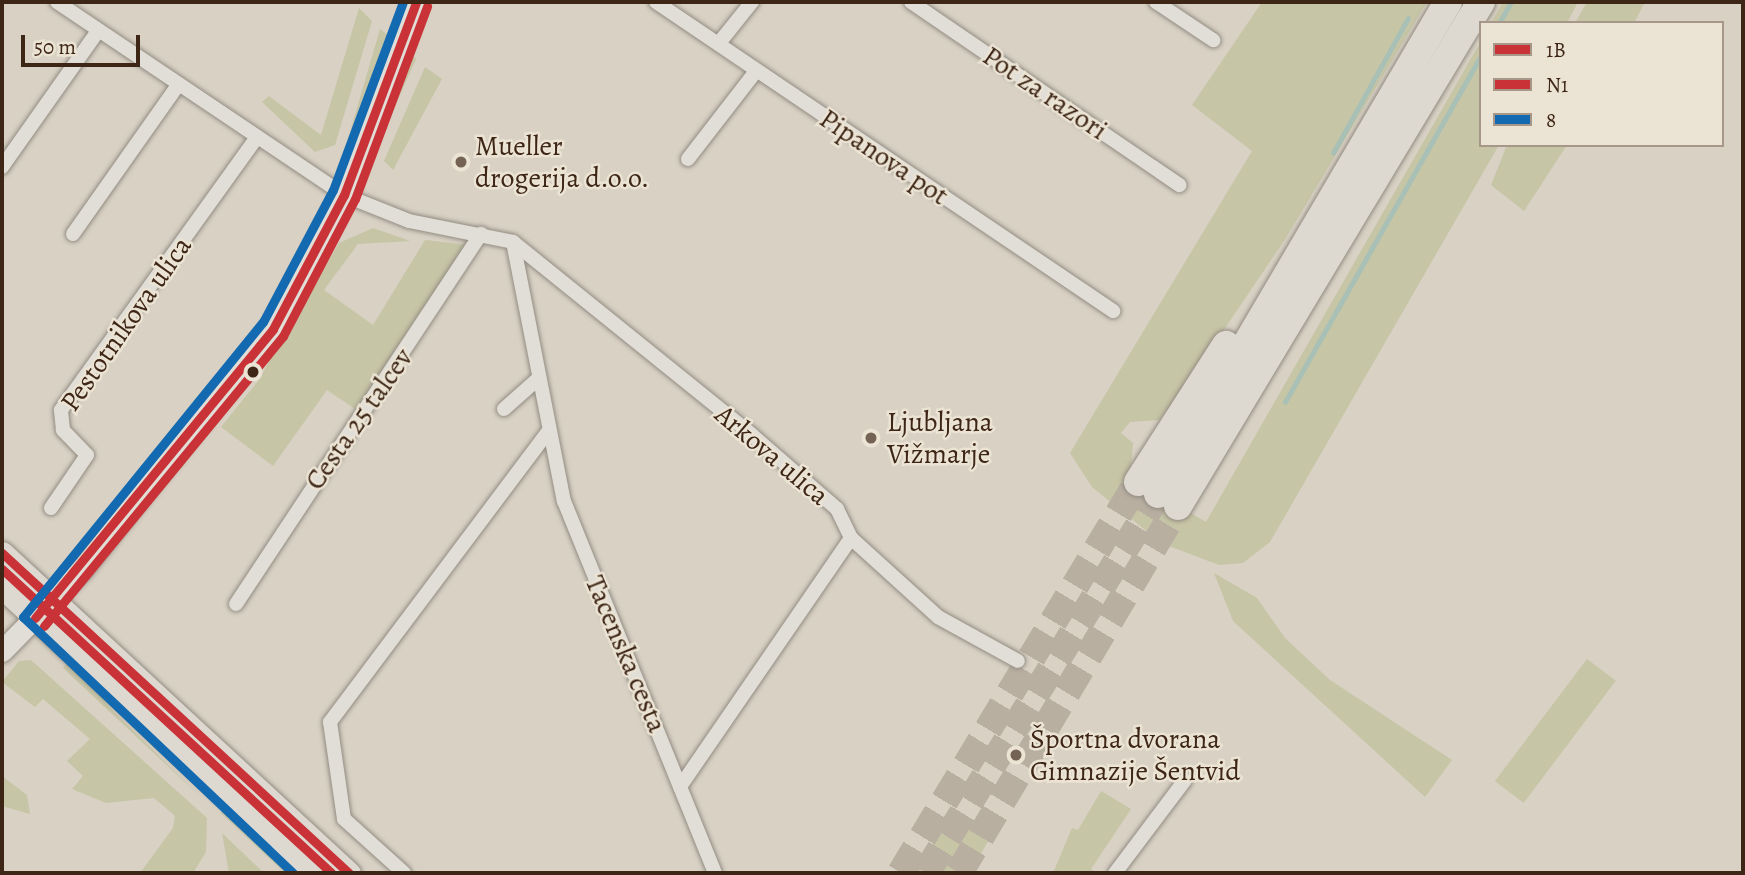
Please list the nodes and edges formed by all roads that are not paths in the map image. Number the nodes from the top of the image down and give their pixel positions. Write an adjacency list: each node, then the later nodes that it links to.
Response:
1 (57, 2): 9 (street)
2 (416, 2): 18 (main road)
3 (656, 2): 11 (street, Pipanova pot)
4 (752, 2): 11 (street)
5 (911, 2): 17 (street, Pot za razori)
6 (1156, 2): 10 (street)
7 (1448, 2): 8 (highway)
8 (1481, 2)
9 (98, 32): 13 (street); 16 (street)
10 (1213, 40)
11 (719, 43): 12 (street, Pipanova pot)
12 (756, 71): 15 (street); 22 (street, Pipanova pot)
13 (178, 85): 14 (street); 19 (street)
14 (257, 137): 18 (street); 26 (street, Pestotnikova ulica)
15 (688, 159)
16 (2, 167)
17 (1179, 185)
18 (344, 195): 20 (street); 30 (main road)
19 (73, 234)
20 (481, 234): 21 (street); 31 (street, Cesta 25 talcev)
21 (513, 242): 23 (street, Tacenska cesta); 27 (street, Arkova ulica)
22 (1113, 311)
23 (539, 378): 24 (street); 25 (street, Tacenska cesta)
24 (504, 409)
25 (548, 432): 36 (street, Tacenska cesta); 39 (street)
26 (51, 509)
27 (851, 538): 34 (street, Arkova ulica); 36 (street)
28 (2, 553): 30 (main road)
29 (2, 587): 32 (main road)
30 (53, 600): 32 (main road); 38 (main road)
31 (236, 604)
32 (35, 618): 33 (main road); 37 (main road)
33 (2, 651)
34 (1018, 661)
35 (1185, 780): 41 (street)
36 (680, 787): 40 (street, Tacenska cesta)
37 (311, 873)
38 (349, 873)
39 (404, 873)
40 (715, 873)
41 (1115, 873)

